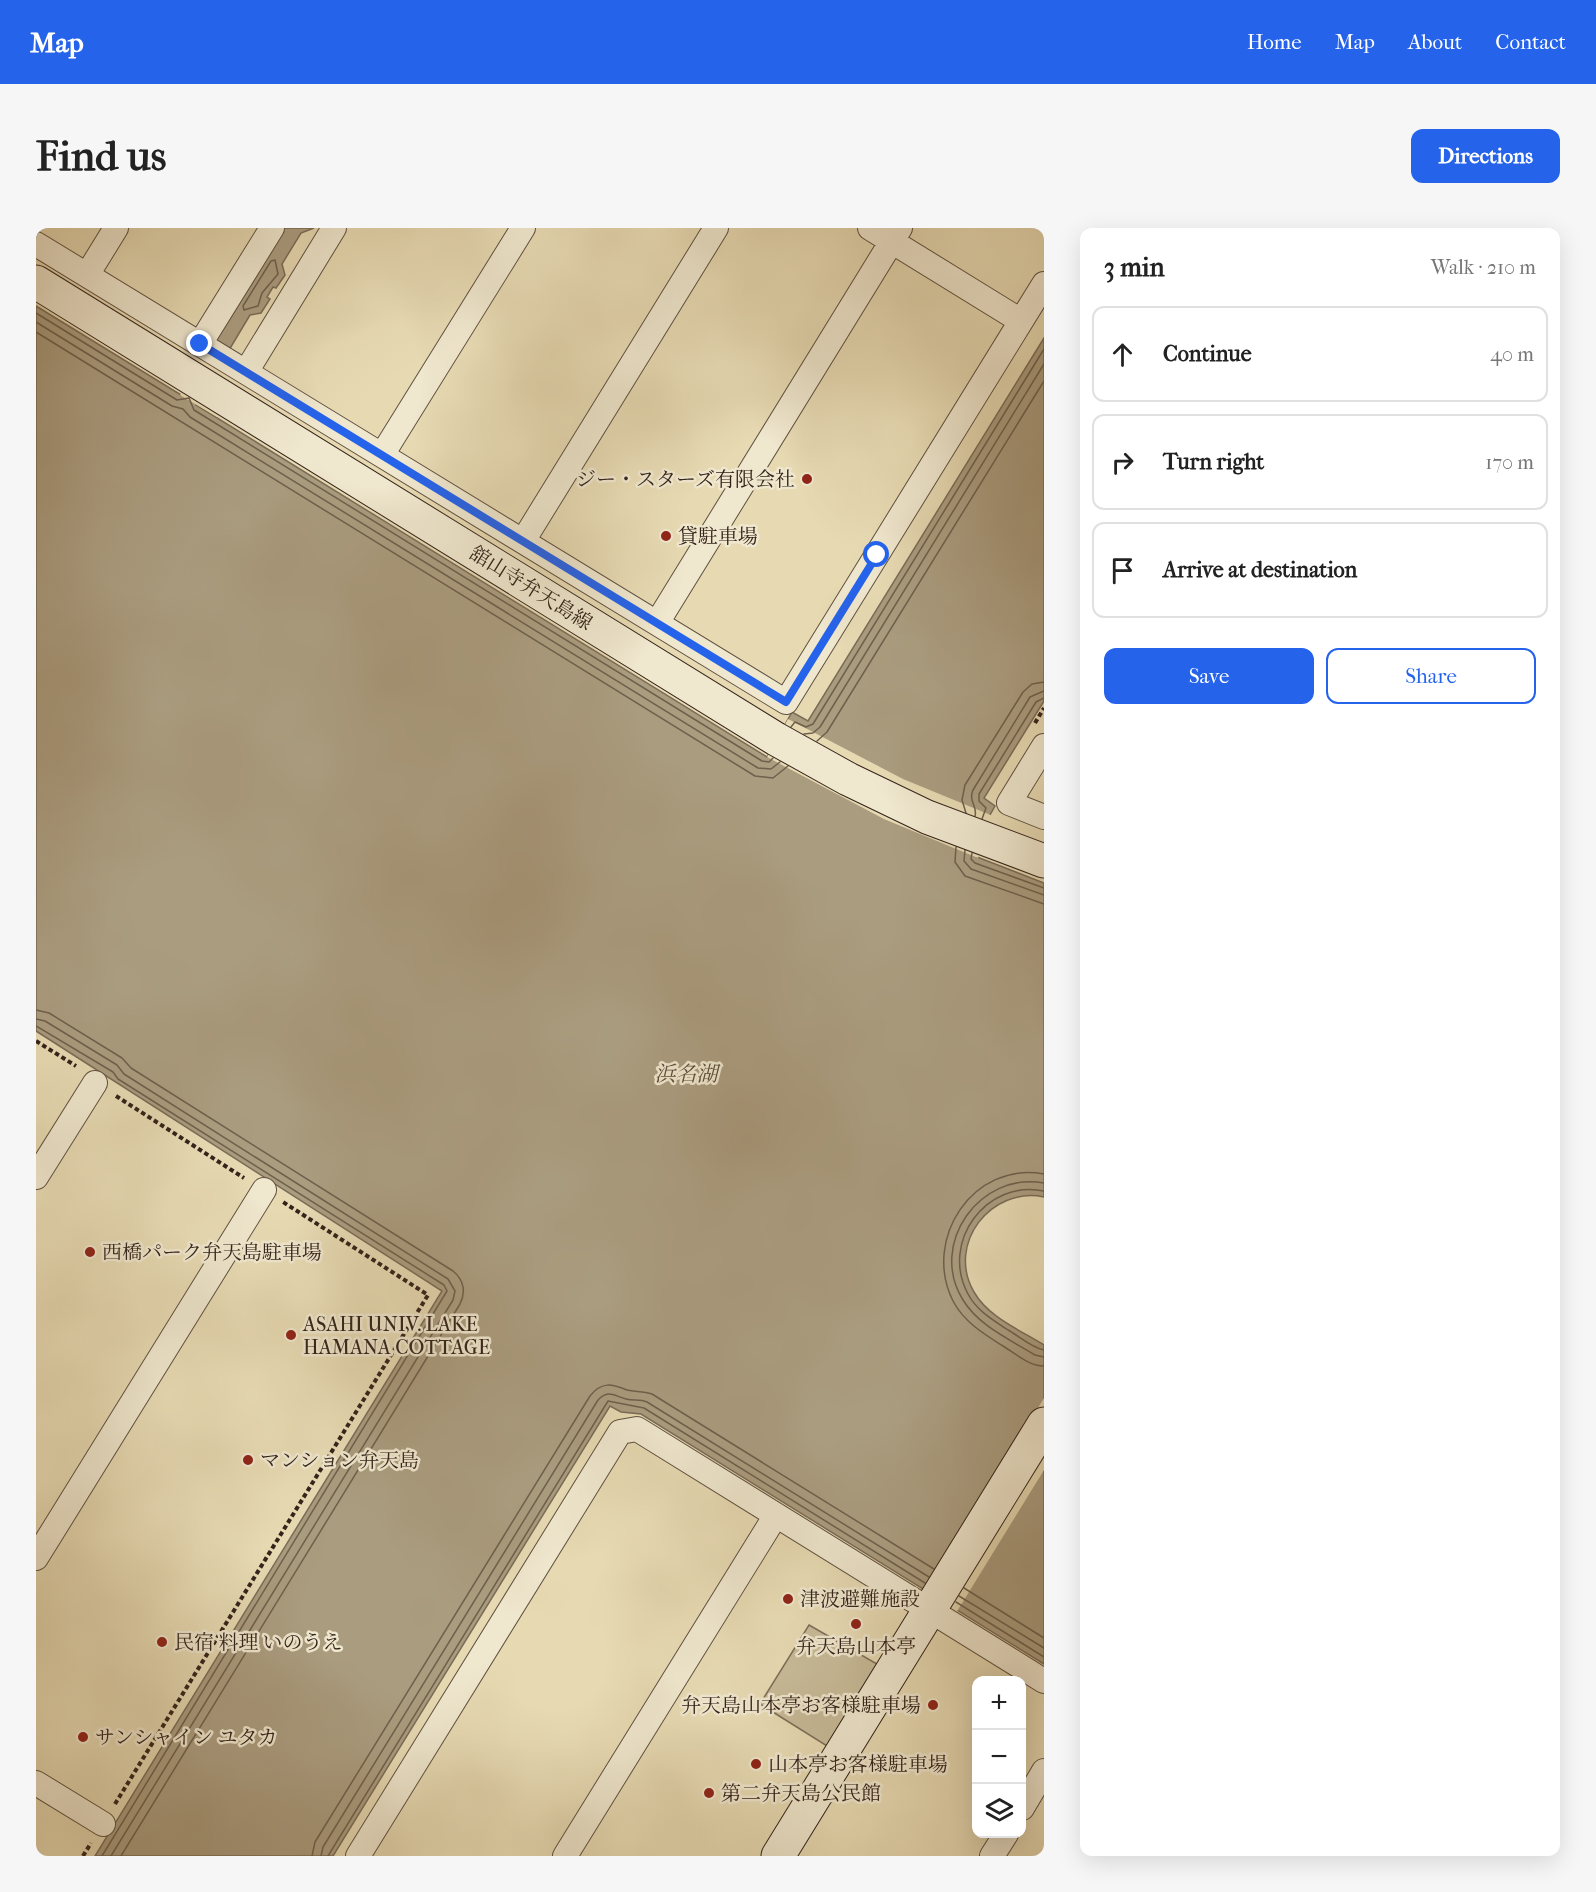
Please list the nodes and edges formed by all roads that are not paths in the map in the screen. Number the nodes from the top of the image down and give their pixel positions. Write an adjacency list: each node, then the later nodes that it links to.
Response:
1 (116, 228): 9 (street)
2 (272, 228): 13 (street)
3 (334, 228): 14 (street)
4 (523, 228): 15 (street)
5 (716, 228): 16 (street)
6 (870, 228): 7 (street)
7 (896, 235): 12 (street); 17 (street)
8 (36, 244): 9 (street)
9 (87, 275): 13 (street)
10 (36, 282): 20 (main road, 舘山寺弁天島線)
11 (1044, 284): 12 (street)
12 (1021, 321): 17 (street)
13 (204, 347): 14 (street)
14 (244, 371): 15 (street)
15 (382, 455): 16 (street)
16 (523, 541): 17 (street)
17 (657, 623)
18 (1044, 746): 19 (street)
19 (1044, 817)
20 (1044, 861)
21 (95, 1083): 22 (street)
22 (36, 1177)
23 (264, 1191): 26 (street)
24 (1044, 1424): 27 (main road)
25 (776, 1515): 27 (street); 34 (street); 35 (street)
26 (36, 1558)
27 (931, 1607): 28 (street); 36 (main road)
28 (1044, 1681)
29 (1044, 1772): 31 (street)
30 (36, 1783): 32 (street)
31 (1026, 1801)
32 (103, 1824)
33 (1003, 1838): 37 (street)
34 (361, 1855)
35 (565, 1856)
36 (778, 1856)
37 (992, 1856)

